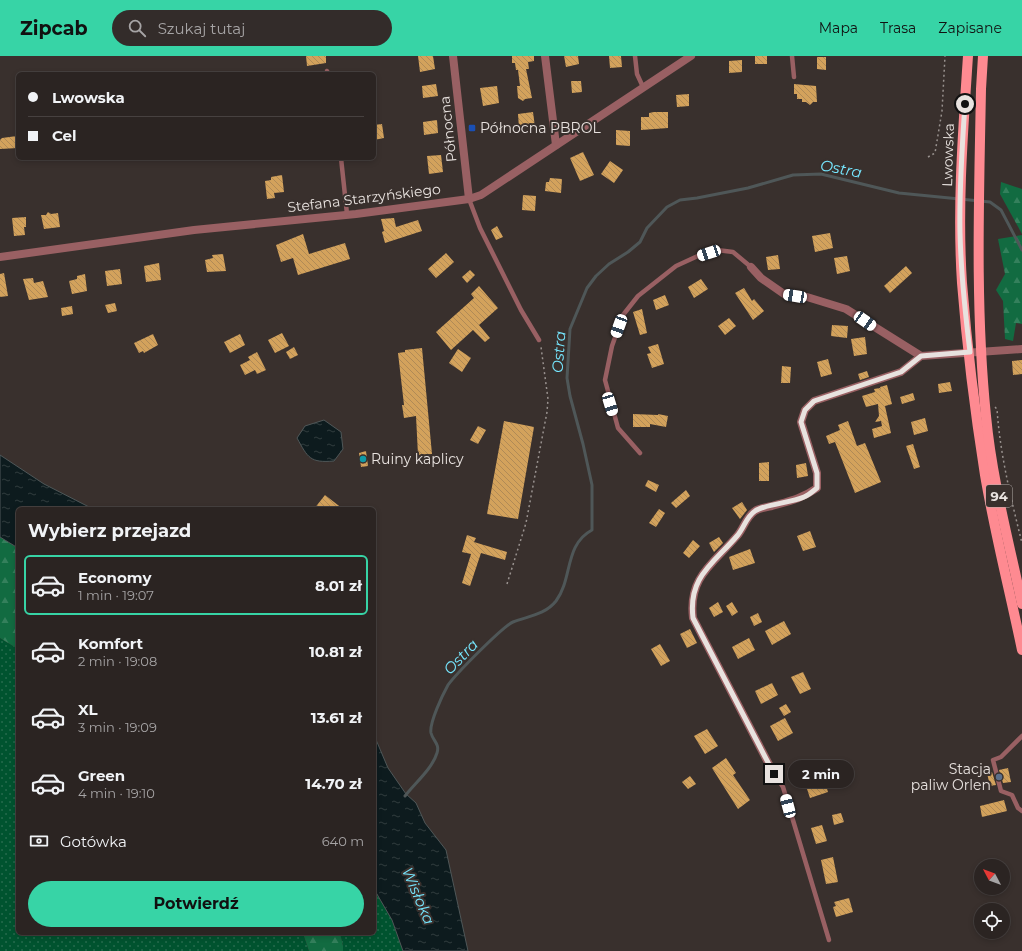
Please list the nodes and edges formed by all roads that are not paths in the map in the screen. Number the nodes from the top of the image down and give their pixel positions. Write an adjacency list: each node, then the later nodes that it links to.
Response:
1 (453, 56): 12 (street, Północna)
2 (545, 56): 10 (street)
3 (635, 56): 9 (lane)
4 (691, 56): 9 (street, Stefana Starzyńskiego)
5 (792, 56): 8 (lane)
6 (968, 56): 19 (main road, Lwowska / 94)
7 (983, 56): 18 (main road, 94)
8 (794, 77)
9 (644, 87): 10 (street, Stefana Starzyńskiego)
10 (556, 145): 12 (street, Stefana Starzyńskiego)
11 (341, 160): 13 (lane)
12 (469, 199): 13 (street, Stefana Starzyńskiego); 16 (lane)
13 (347, 214): 14 (street, Stefana Starzyńskiego)
14 (0, 257)
15 (751, 266): 20 (street); 21 (lane)
16 (539, 340)
17 (1022, 348): 18 (street)
18 (981, 351): 19 (street); 22 (main road, 94)
19 (970, 352): 20 (street); 23 (main road, 94)
20 (921, 356): 25 (street)
21 (640, 452)
22 (1022, 604)
23 (1022, 650)
24 (1022, 736): 26 (lane)
25 (774, 774): 27 (lane)
26 (1022, 811)
27 (829, 940)

